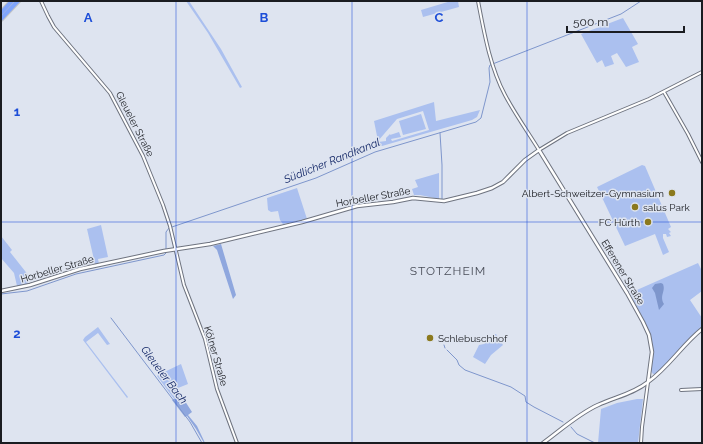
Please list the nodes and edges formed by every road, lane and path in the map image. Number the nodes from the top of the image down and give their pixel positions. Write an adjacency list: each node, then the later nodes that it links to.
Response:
1 (12, 1): 5 (highway)
2 (18, 1): 6 (highway)
3 (41, 1): 11 (street, Gleueler Straße)
4 (478, 1): 9 (street, Efferener Straße)
5 (1, 13)
6 (1, 19)
7 (701, 72): 8 (street, Horbeller Straße)
8 (664, 92): 9 (street, Horbeller Straße); 10 (street)
9 (539, 150): 11 (main road, Horbeller Straße); 14 (main road, Efferener Straße)
10 (702, 162)
11 (176, 249): 12 (main road, Horbeller Straße); 21 (street, Kölner Straße)
12 (1, 291)
13 (702, 329): 15 (main road)
14 (650, 372): 15 (main road); 16 (main road, Efferener Straße)
15 (657, 375): 16 (main road)
16 (648, 382): 17 (main road); 20 (street, Efferener Straße)
17 (640, 387): 20 (street); 22 (main road)
18 (702, 389): 19 (street)
19 (681, 390)
20 (647, 391): 23 (street, Efferener Straße)
21 (237, 443)
22 (543, 443)
23 (641, 443)

